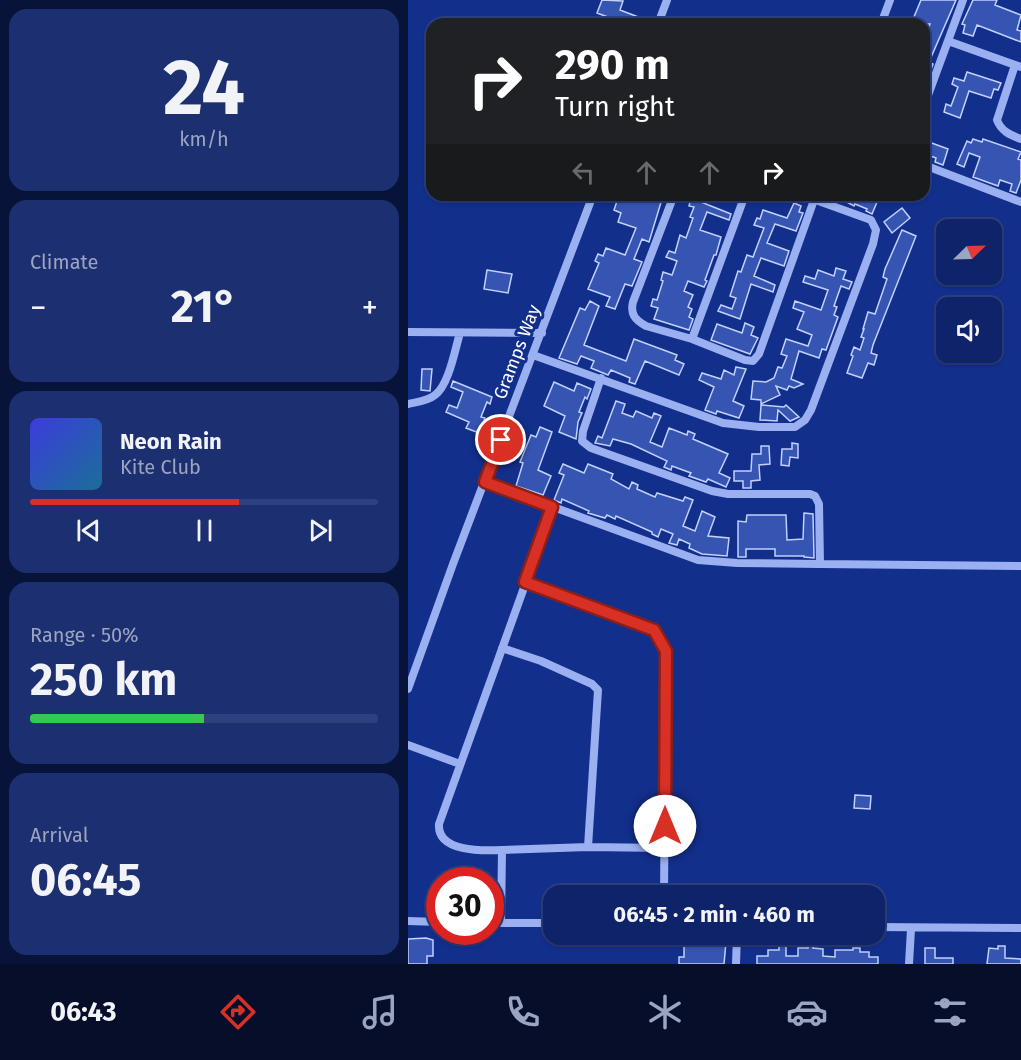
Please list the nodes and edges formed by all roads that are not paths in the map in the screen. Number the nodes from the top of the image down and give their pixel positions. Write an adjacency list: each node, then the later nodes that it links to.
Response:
1 (667, 0): 4 (street)
2 (890, 0): 5 (street)
3 (963, 0): 6 (street)
4 (660, 18)
5 (883, 18)
6 (948, 40): 7 (street); 8 (street)
7 (1018, 66): 9 (street)
8 (930, 90)
9 (1021, 139)
10 (930, 167): 16 (street)
11 (591, 201): 19 (street, Gramps Way)
12 (672, 201): 20 (street)
13 (743, 201): 20 (street)
14 (814, 201): 20 (street)
15 (817, 201): 22 (street)
16 (1021, 202)
17 (408, 332): 18 (street)
18 (460, 333): 19 (street); 23 (street)
19 (542, 333): 21 (street, Gramps Way)
20 (692, 339)
21 (533, 355): 22 (street); 24 (street, Gramps Way)
22 (601, 378): 26 (street)
23 (408, 404)
24 (485, 482): 25 (street); 30 (street, Gramps Way)
25 (552, 507): 26 (street); 28 (street)
26 (820, 564): 27 (street)
27 (1021, 567)
28 (525, 582): 29 (street); 34 (street)
29 (502, 648): 32 (street); 33 (street)
30 (408, 689)
31 (408, 745): 32 (street)
32 (460, 764): 35 (street)
33 (588, 847): 34 (street); 35 (street)
34 (664, 848): 37 (street)
35 (502, 850): 36 (street)
36 (502, 867)
37 (664, 885)
38 (408, 921): 39 (street)
39 (426, 922)
40 (504, 923): 41 (street)
41 (543, 923)
42 (885, 928): 44 (street)
43 (1021, 928): 44 (street)
44 (911, 929): 47 (street)
45 (737, 945): 46 (street)
46 (736, 964)
47 (909, 964)

